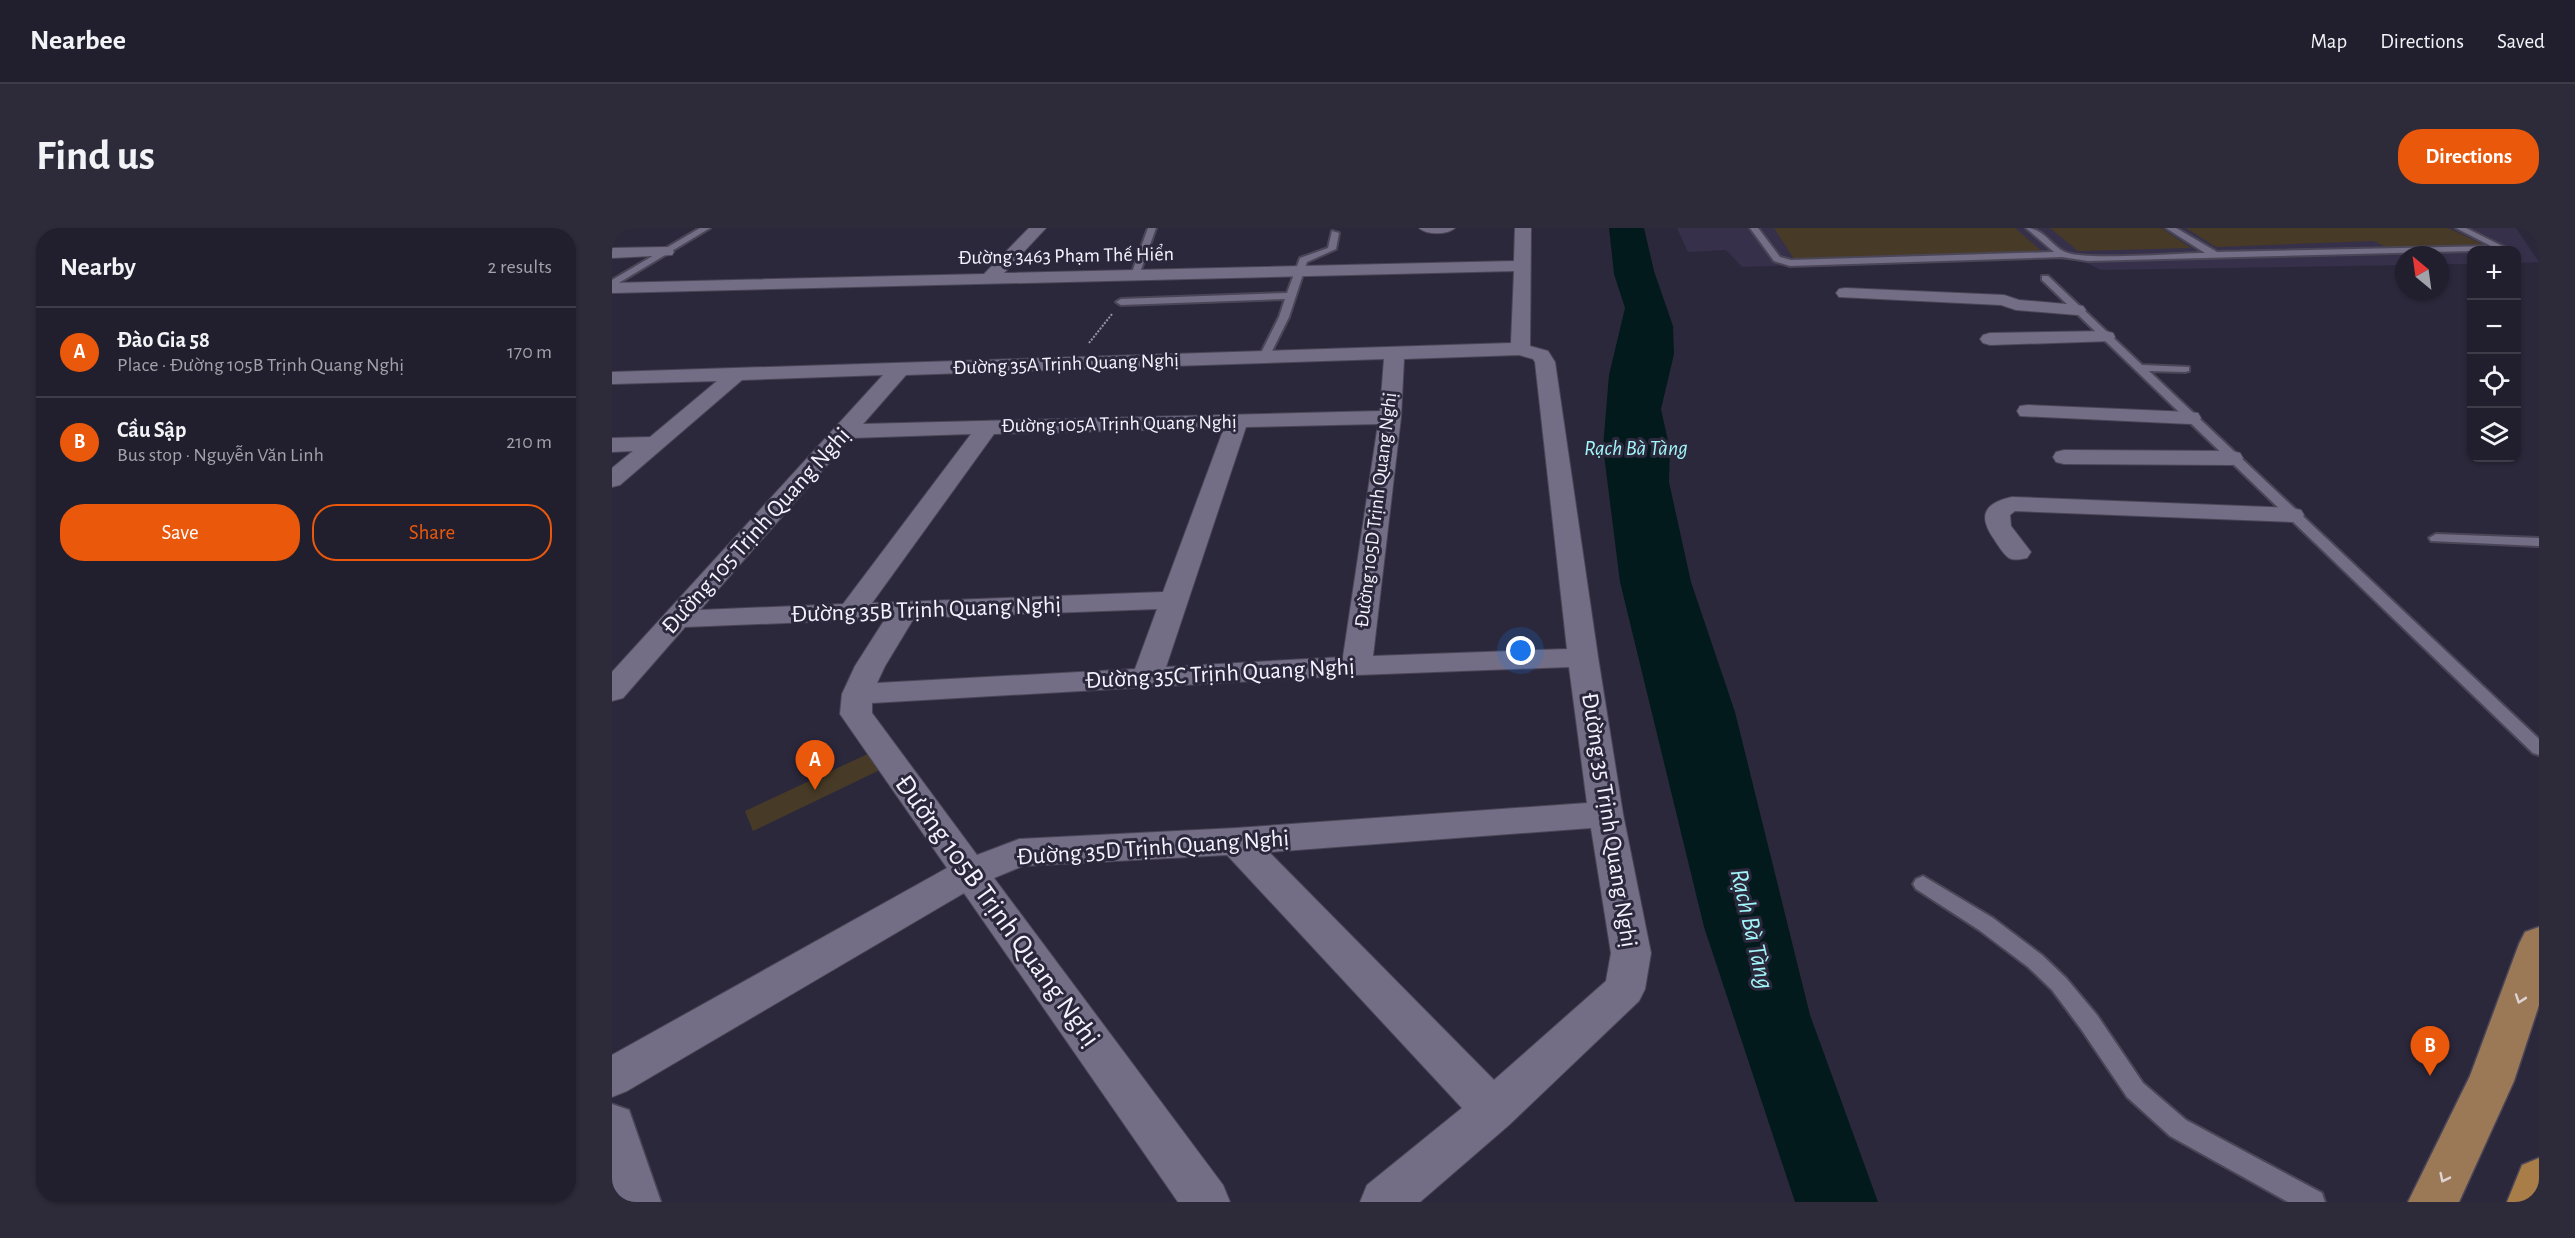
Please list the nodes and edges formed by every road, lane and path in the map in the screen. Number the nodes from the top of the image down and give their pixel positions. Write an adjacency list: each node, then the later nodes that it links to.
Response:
1 (706, 228): 12 (lane)
2 (1038, 228): 20 (street)
3 (1152, 228): 18 (lane)
4 (1427, 228): 5 (street)
5 (1447, 228)
6 (1523, 228): 16 (street)
7 (1754, 228): 14 (lane)
8 (2030, 228): 14 (lane)
9 (2170, 228): 15 (lane)
10 (2460, 228): 15 (lane)
11 (1335, 233): 17 (lane)
12 (666, 252): 13 (street); 21 (lane)
13 (612, 254)
14 (2062, 254): 15 (lane)
15 (2215, 255)
16 (1521, 266): 17 (street, Đường 3463 Phạm Thế Hiển); 28 (street)
17 (1298, 271): 18 (street, Đường 3463 Phạm Thế Hiển); 23 (lane)
18 (1135, 275): 20 (street, Đường 3463 Phạm Thế Hiển)
19 (2045, 278): 25 (lane)
20 (989, 279): 21 (street, Đường 3463 Phạm Thế Hiển)
21 (612, 286)
22 (1845, 293): 25 (street)
23 (1290, 296): 24 (lane); 30 (lane)
24 (1121, 302): 31 (path)
25 (2077, 310): 26 (lane)
26 (2106, 338): 27 (street); 32 (lane)
27 (1990, 339)
28 (1520, 349): 29 (street, Đường 35A Trịnh Quang Nghị); 56 (street, Đường 35 Trịnh Quang Nghị)
29 (1394, 354): 30 (street, Đường 35A Trịnh Quang Nghị); 38 (street, Đường 105D Trịnh Quang Nghị)
30 (1263, 359): 31 (street, Đường 35A Trịnh Quang Nghị)
31 (1074, 363): 34 (street, Đường 35A Trịnh Quang Nghị)
32 (2137, 368): 33 (lane); 39 (lane)
33 (2185, 369)
34 (899, 370): 35 (street, Đường 35A Trịnh Quang Nghị); 42 (street, Đường 105 Trịnh Quang Nghị)
35 (736, 375): 36 (street, Đường 35A Trịnh Quang Nghị); 43 (street)
36 (612, 378)
37 (2028, 411): 39 (street)
38 (1390, 417): 40 (street, Đường 105A Trịnh Quang Nghị); 57 (street, Đường 105D Trịnh Quang Nghị)
39 (2190, 418): 46 (lane)
40 (1237, 421): 41 (street, Đường 105A Trịnh Quang Nghị); 52 (street)
41 (988, 427): 42 (street, Đường 105A Trịnh Quang Nghị); 54 (street)
42 (847, 431): 55 (street, Đường 105 Trịnh Quang Nghị)
43 (656, 443): 44 (street); 47 (street)
44 (612, 445)
45 (2064, 457): 46 (street)
46 (2232, 458): 48 (lane)
47 (612, 480)
48 (2292, 515): 51 (street); 61 (lane)
49 (2436, 538): 50 (lane)
50 (2539, 543)
51 (2018, 552)
52 (1173, 600): 53 (street, Đường 35B Trịnh Quang Nghị); 58 (street)
53 (905, 611): 54 (street, Đường 35B Trịnh Quang Nghị); 60 (street)
54 (851, 613): 55 (street, Đường 35B Trịnh Quang Nghị)
55 (678, 619): 59 (street, Đường 105 Trịnh Quang Nghị)
56 (1583, 657): 57 (street, Đường 35C Trịnh Quang Nghị); 62 (street, Đường 35 Trịnh Quang Nghị)
57 (1357, 666): 58 (street, Đường 35C Trịnh Quang Nghị)
58 (1147, 678): 60 (street, Đường 35C Trịnh Quang Nghị)
59 (612, 691)
60 (857, 694): 64 (street, Đường 105B Trịnh Quang Nghị)
61 (2539, 749)
62 (1606, 814): 63 (street, Đường 35D Trịnh Quang Nghị); 68 (street, Đường 35 Trịnh Quang Nghị)
63 (1236, 842): 64 (street, Đường 35D Trịnh Quang Nghị); 68 (street)
64 (969, 873): 67 (street, Đường 35D Trịnh Quang Nghị); 72 (street, Đường 105B Trịnh Quang Nghị)
65 (1923, 884): 74 (lane)
66 (2539, 944): 75 (main road, one-way to 75)
67 (612, 1077)
68 (1493, 1110): 73 (street, Đường 35 Trịnh Quang Nghị)
69 (612, 1126): 71 (street)
70 (2539, 1182): 76 (highway)
71 (636, 1202)
72 (1206, 1202)
73 (1384, 1202)
74 (2313, 1202)
75 (2433, 1202)
76 (2532, 1202)

